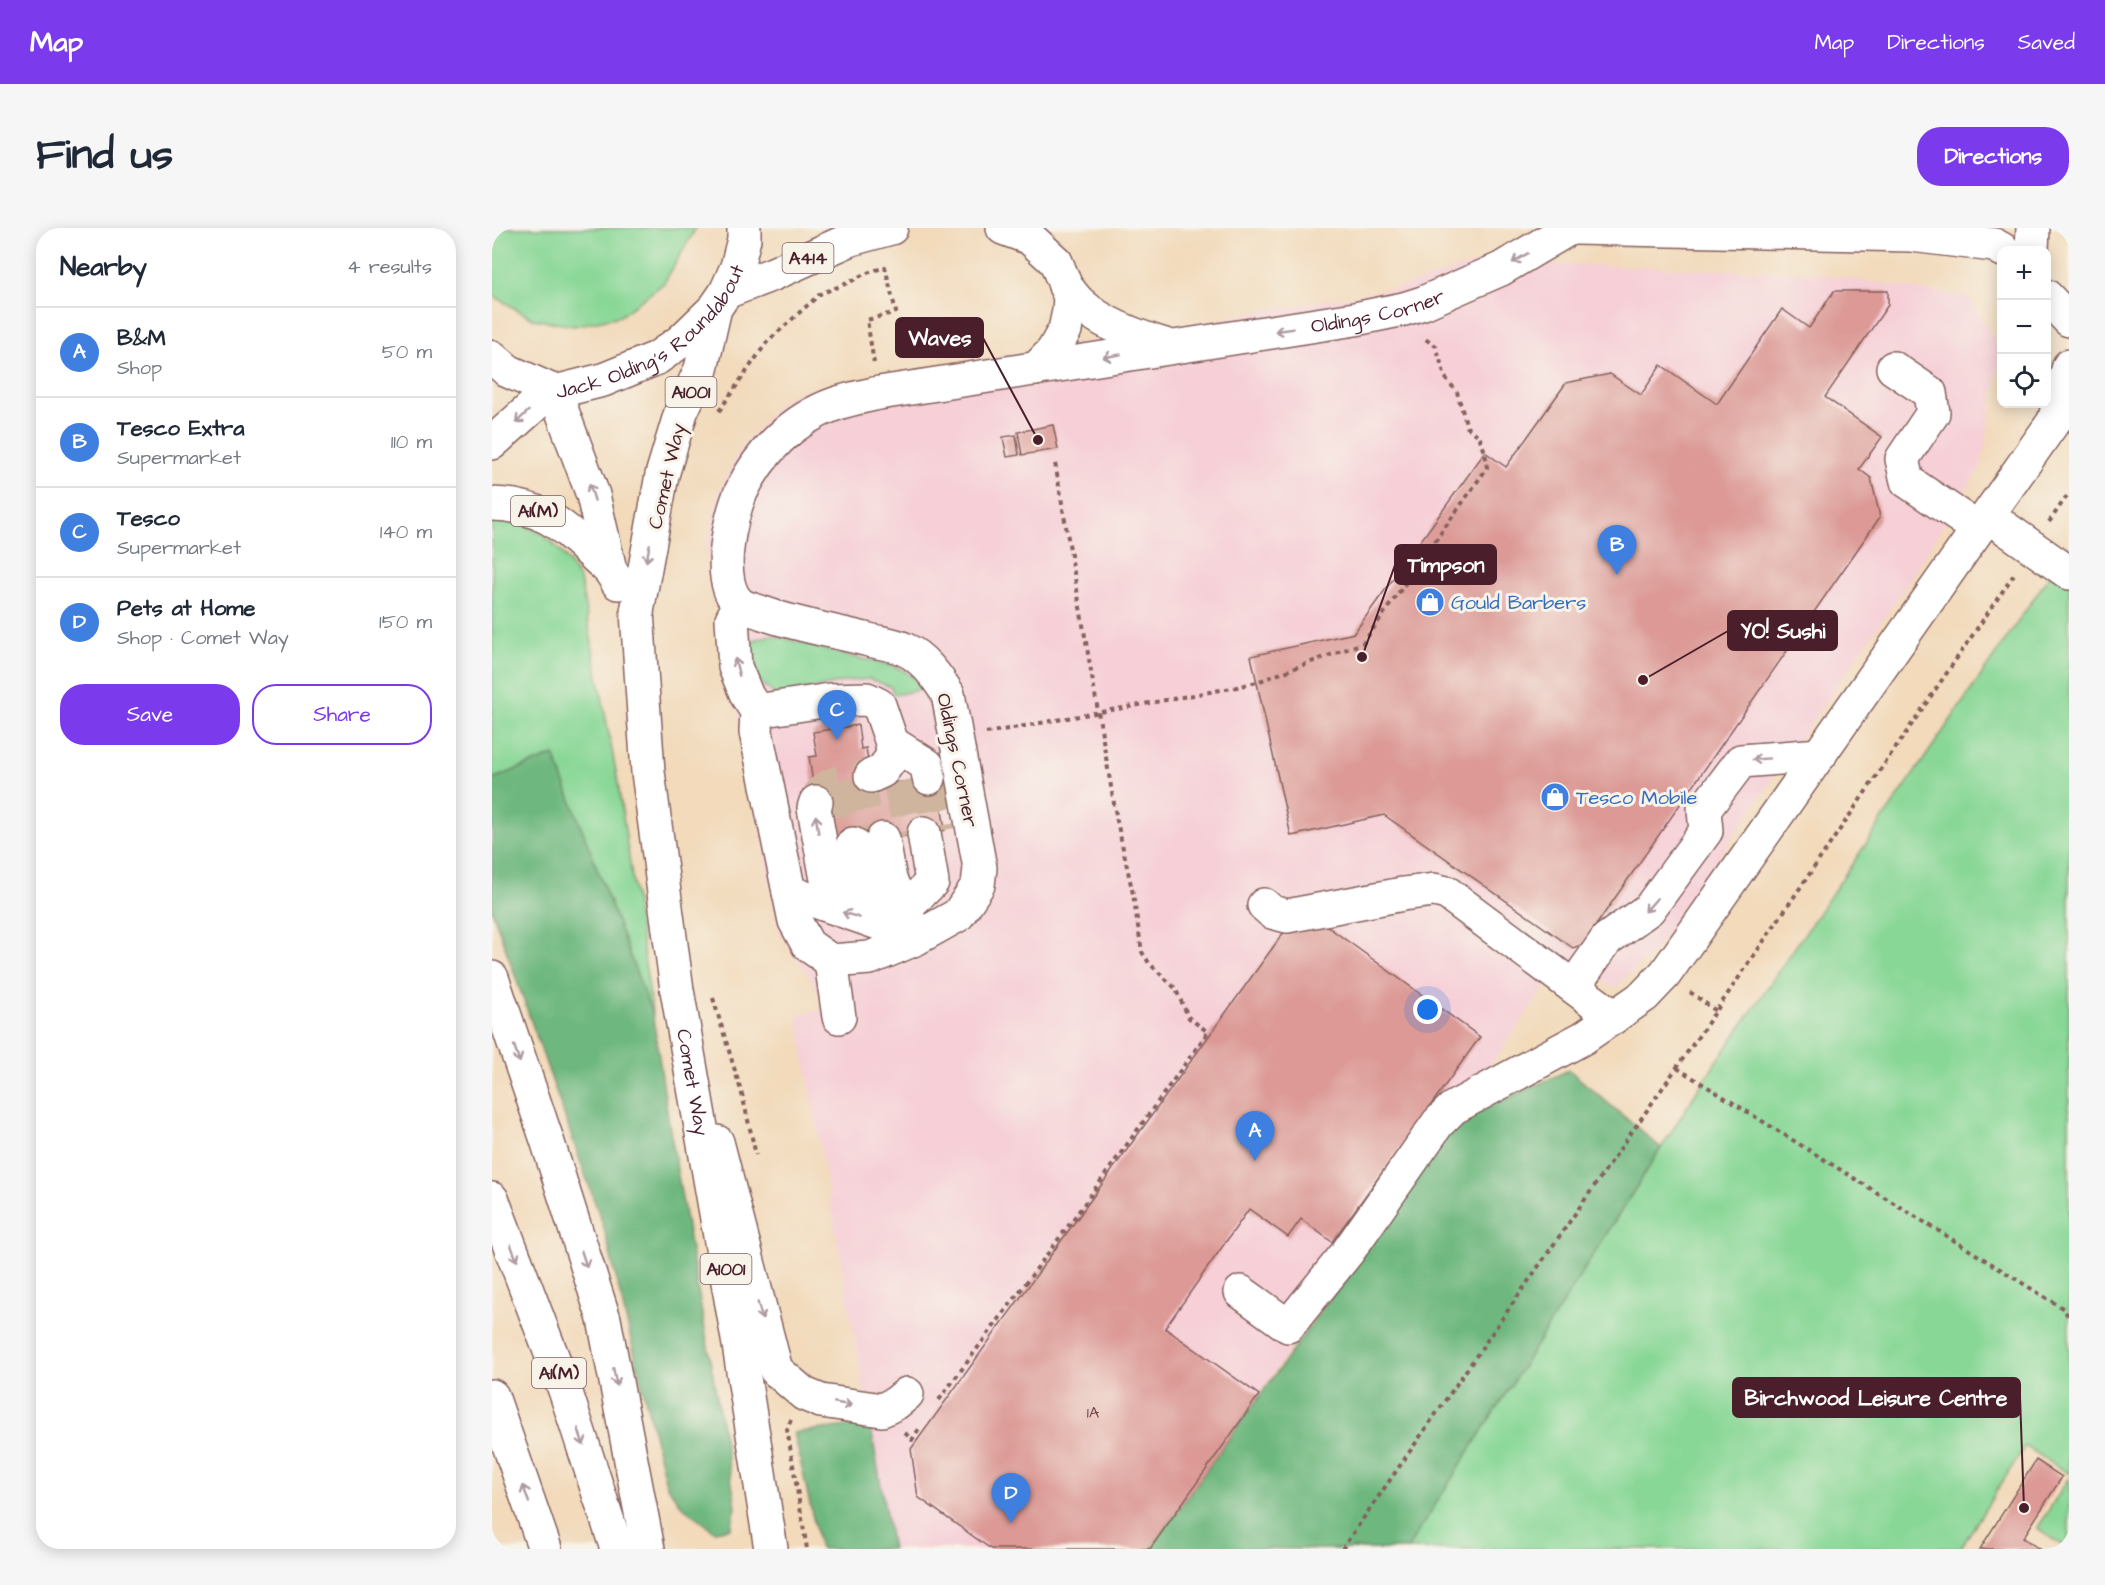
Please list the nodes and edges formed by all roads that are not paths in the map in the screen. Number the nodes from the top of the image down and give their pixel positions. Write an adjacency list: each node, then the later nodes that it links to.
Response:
1 (744, 228): 11 (main road, Jack Olding's Roundabout)
2 (891, 228): 11 (main road, A414)
3 (1003, 228): 10 (main road, Oldings Corner)
4 (1570, 228): 14 (main road, Oldings Corner, one-way to 14)
5 (1575, 228): 7 (main road)
6 (2033, 228): 8 (main road)
7 (1961, 234): 9 (main road)
8 (2032, 246)
9 (1997, 247)
10 (1065, 286): 14 (main road, Oldings Corner); 18 (main road, Oldings Corner)
11 (721, 300): 19 (main road, Jack Olding's Roundabout); 27 (main road, Comet Way / A1001, one-way to 27)
12 (2050, 300): 13 (main road)
13 (2069, 322)
14 (1169, 346): 18 (main road, Oldings Corner, one-way to 18)
15 (492, 357): 19 (main road, Jack Olding's Roundabout)
16 (2069, 366): 20 (main road)
17 (1893, 368): 23 (main road)
18 (1036, 369): 26 (main road, Oldings Corner)
19 (552, 391): 21 (main road, one-way to 21); 24 (main road, Comet Way / A1001, one-way to 19)
20 (2062, 412): 23 (main road)
21 (492, 442)
22 (492, 504): 24 (main road, A1(M))
23 (1983, 523): 25 (main road); 29 (main road)
24 (610, 570): 27 (main road, Comet Way / A1001)
25 (2069, 573)
26 (740, 604): 28 (main road, one-way to 26); 36 (main road, Oldings Corner)
27 (637, 612): 40 (main road, Comet Way / A1001)
28 (768, 710): 30 (main road); 34 (main road)
29 (1820, 755): 39 (main road, one-way to 39); 42 (main road)
30 (890, 768)
31 (816, 802): 36 (main road, one-way to 31)
32 (889, 838): 33 (main road); 33 (main road); 36 (main road); 36 (main road)
33 (918, 878): 36 (main road)
34 (789, 892): 36 (main road, one-way to 34); 37 (main road)
35 (1264, 905): 39 (main road)
36 (881, 907): 37 (main road, Oldings Corner)
37 (831, 961): 41 (main road)
38 (492, 978): 49 (main road, A1(M), one-way to 49)
39 (1574, 986): 42 (main road)
40 (677, 990): 46 (main road, one-way to 46); 50 (main road, Comet Way / A1001)
41 (839, 1017)
42 (1614, 1017): 44 (main road)
43 (492, 1199): 48 (main road, A1(M), one-way to 48)
44 (1241, 1292)
45 (492, 1396): 47 (main road, one-way to 45)
46 (895, 1402)
47 (545, 1549)
48 (617, 1549)
49 (648, 1549)
50 (771, 1549)

